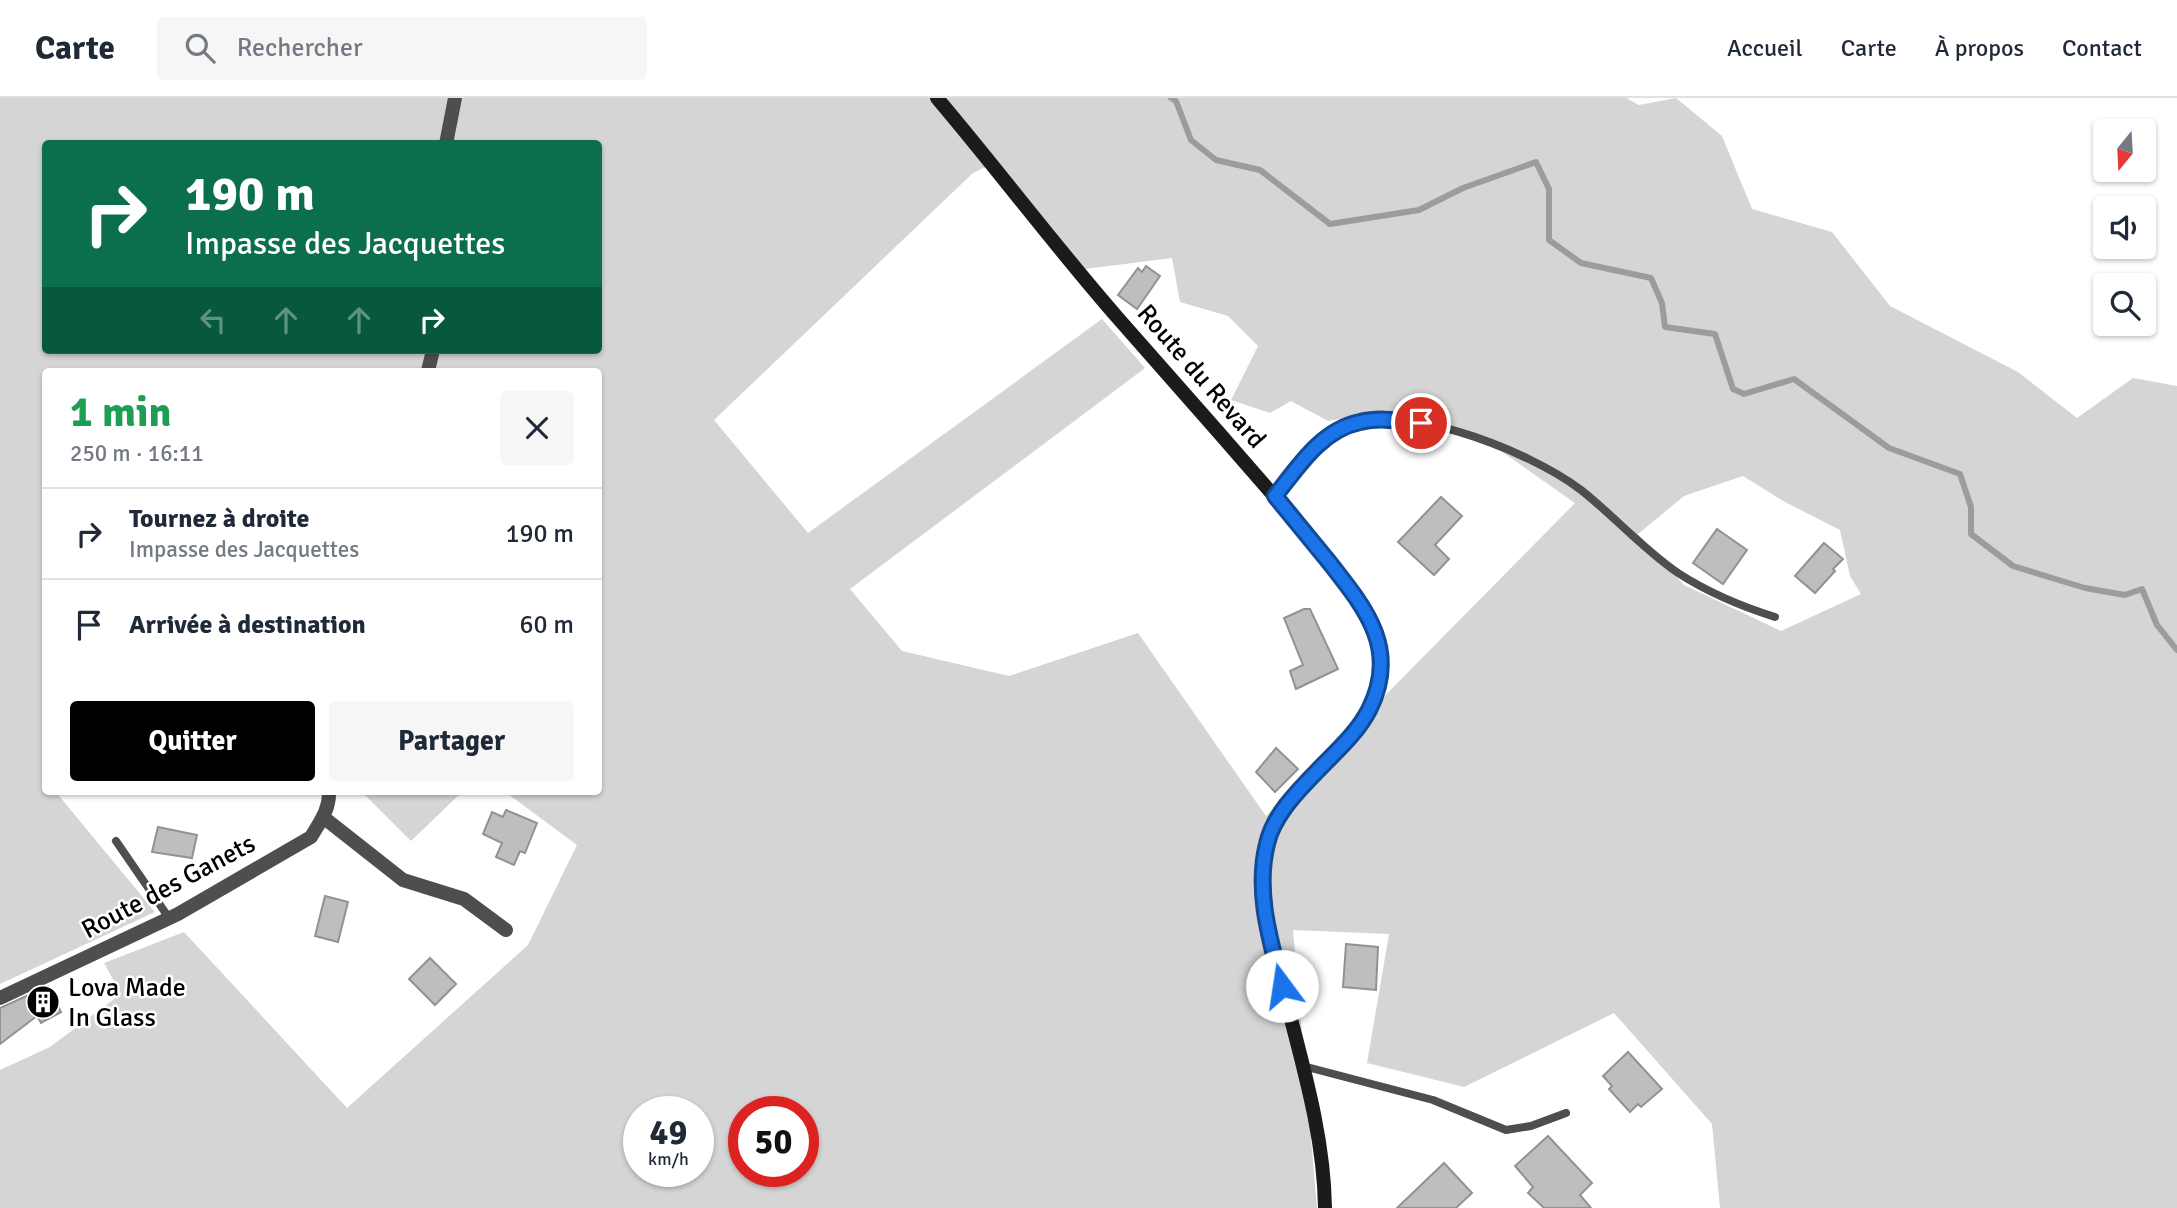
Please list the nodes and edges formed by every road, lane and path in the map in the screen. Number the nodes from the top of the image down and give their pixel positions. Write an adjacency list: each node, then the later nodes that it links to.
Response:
1 (454, 98): 3 (street)
2 (937, 98): 4 (main road, Route du Revard)
3 (447, 140)
4 (1275, 496): 5 (lane); 12 (main road, Route du Revard)
5 (1775, 617)
6 (329, 795): 7 (street, Route des Ganets)
7 (323, 817): 9 (street, Route des Ganets); 10 (street)
8 (117, 841): 9 (lane)
9 (169, 918): 11 (street, Route des Ganets)
10 (506, 930)
11 (0, 998)
12 (1302, 1066): 13 (lane); 14 (main road, Route du Revard)
13 (1566, 1113)
14 (1325, 1208)

